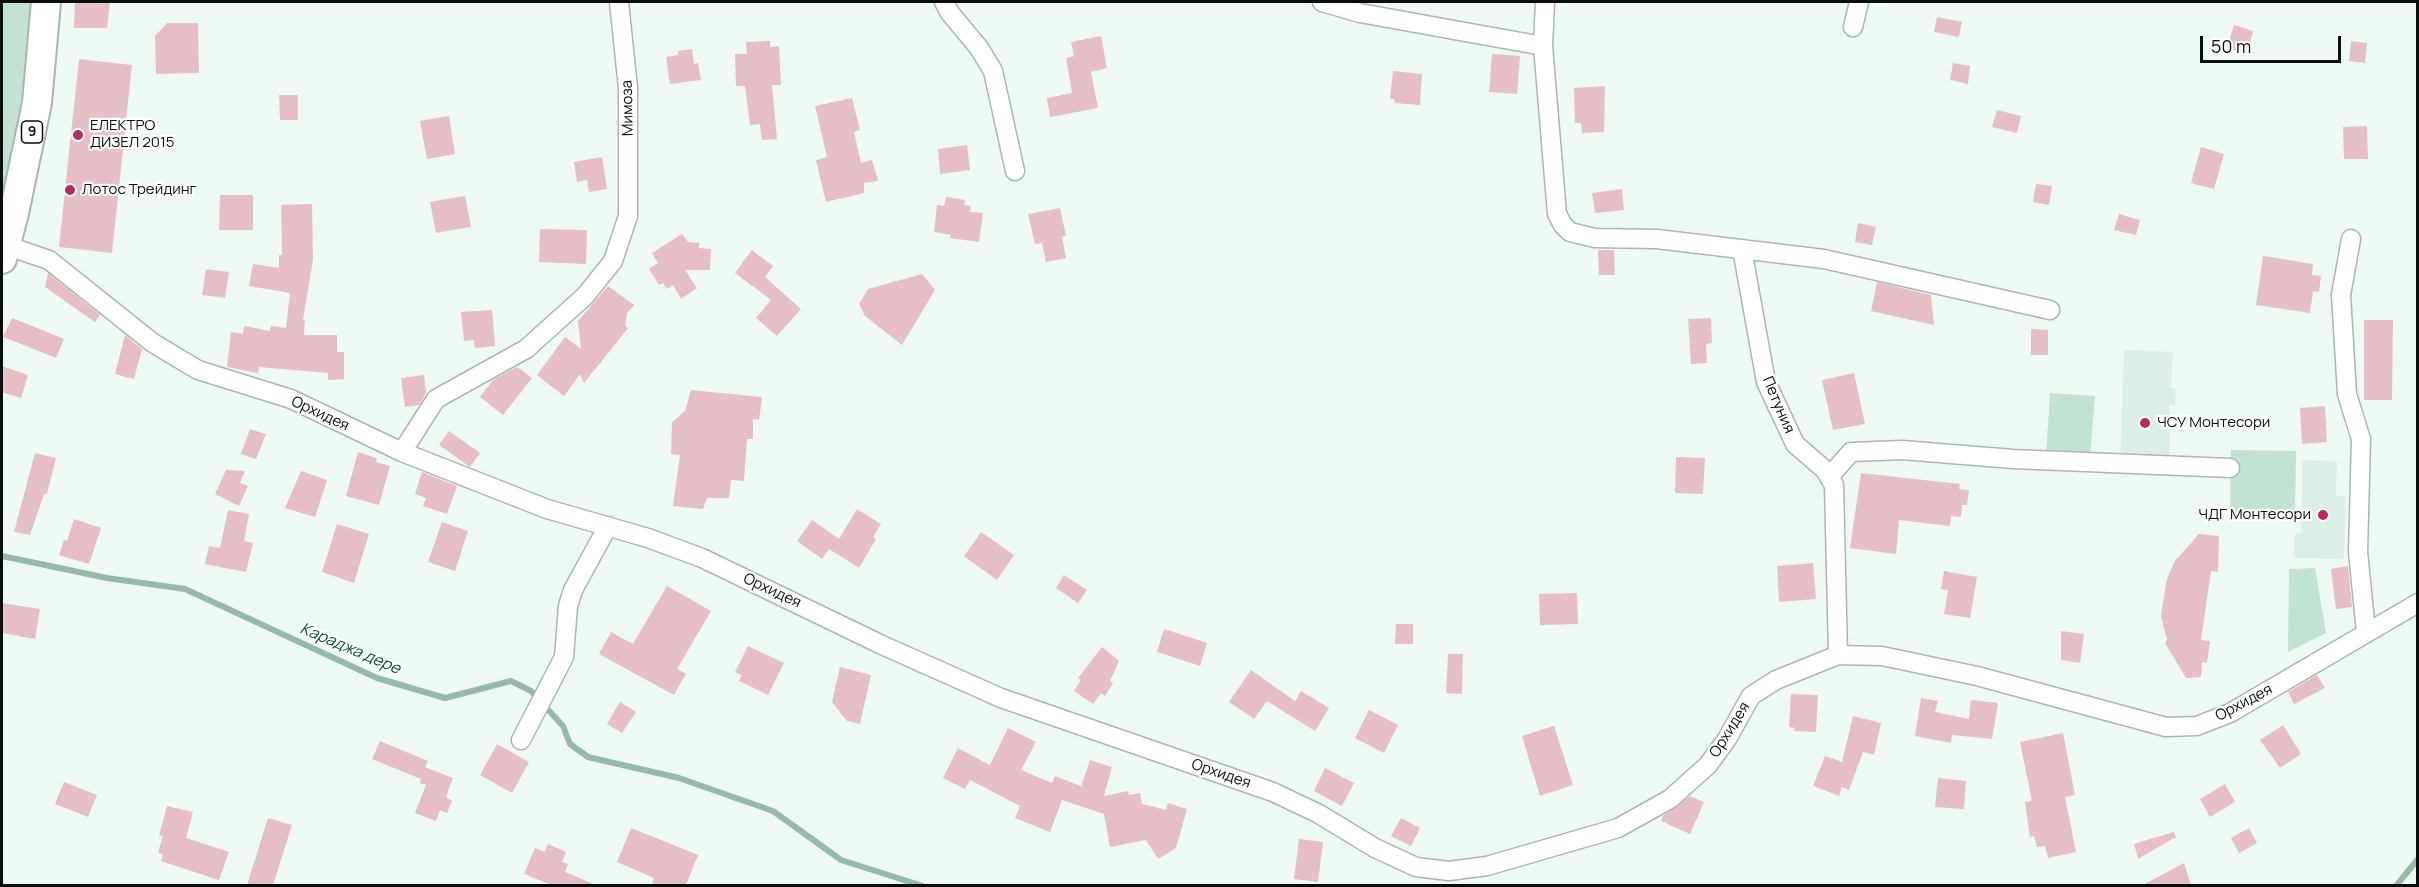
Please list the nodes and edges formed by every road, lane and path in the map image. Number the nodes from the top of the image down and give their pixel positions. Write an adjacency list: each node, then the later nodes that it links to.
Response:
1 (46, 2): 12 (main road, 9)
2 (619, 2): 14 (street, Мимоза)
3 (944, 2): 9 (street)
4 (1322, 2): 8 (street)
5 (1545, 2): 8 (street)
6 (1859, 2): 7 (street)
7 (1853, 27)
8 (1543, 46): 11 (street)
9 (1015, 171)
10 (2350, 239): 19 (street)
11 (1742, 249): 13 (street); 16 (street, Петуния)
12 (3, 252): 14 (street, Орхидея)
13 (2050, 309)
14 (402, 453): 17 (street, Орхидея)
15 (2229, 468): 16 (street)
16 (1830, 476): 20 (street)
17 (608, 526): 20 (street, Орхидея); 21 (street)
18 (2418, 603): 19 (street, Орхидея)
19 (2366, 632): 20 (street, Орхидея)
20 (1838, 655)
21 (521, 740)

